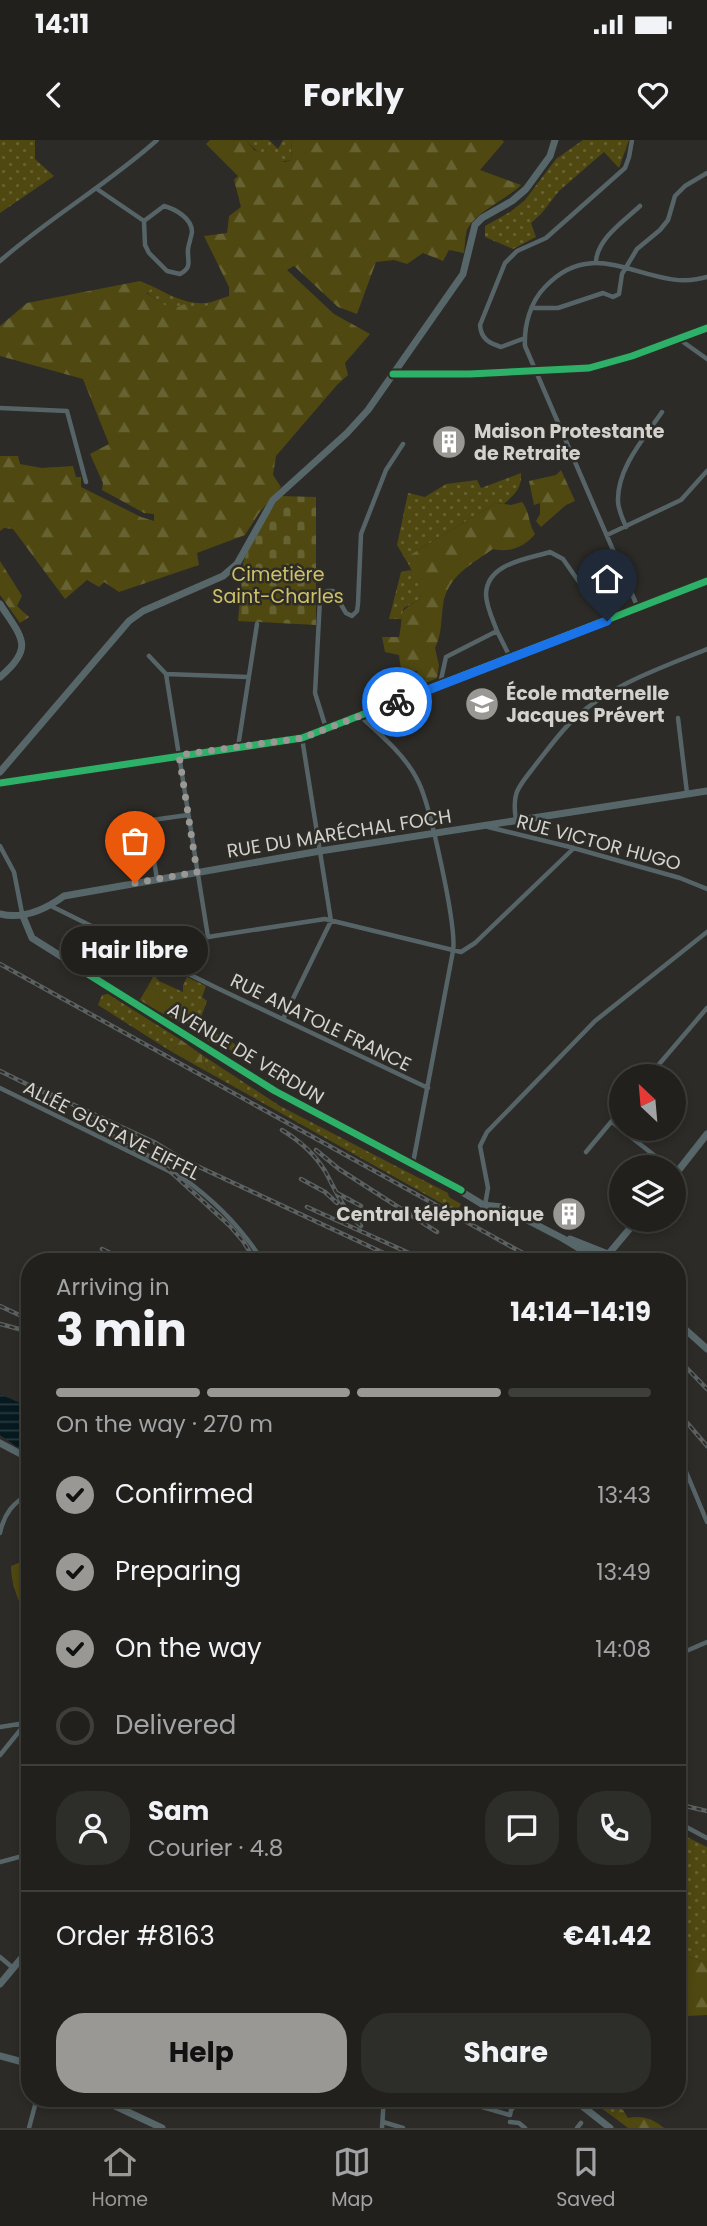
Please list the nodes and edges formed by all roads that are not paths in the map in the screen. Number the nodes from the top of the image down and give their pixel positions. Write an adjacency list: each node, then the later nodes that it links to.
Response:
1 (157, 140): 5 (street)
2 (555, 140): 18 (main road)
3 (632, 140): 14 (street)
4 (707, 173): 10 (street)
5 (97, 189): 7 (street); 8 (street)
6 (640, 206): 9 (street)
7 (144, 221): 7 (street)
8 (0, 261)
9 (596, 261): 10 (street); 12 (street)
10 (625, 267): 11 (street); 12 (street)
11 (707, 277)
12 (532, 308): 14 (street)
13 (707, 328): 15 (main road)
14 (525, 338): 17 (street)
15 (678, 339): 16 (street); 17 (main road)
16 (707, 359)
17 (536, 372): 18 (main road); 25 (street)
18 (393, 374): 48 (main road)
19 (0, 408): 23 (street)
20 (662, 412): 24 (street)
21 (403, 444): 43 (street)
22 (707, 471): 24 (street)
23 (86, 482)
24 (626, 527): 25 (street)
25 (607, 535): 27 (street)
26 (707, 581): 29 (main road)
27 (628, 584): 29 (street); 32 (street)
28 (0, 604): 30 (main road)
29 (638, 608): 35 (main road)
30 (3, 615): 37 (main road)
31 (257, 624): 38 (street)
32 (497, 631): 35 (street); 39 (street)
33 (707, 649): 53 (street)
34 (149, 656): 36 (street)
35 (510, 658): 39 (main road)
36 (166, 674): 38 (street); 47 (street)
37 (0, 677)
38 (248, 677): 46 (street)
39 (440, 685): 40 (main road)
40 (382, 707): 41 (main road); 44 (street)
41 (360, 716): 43 (main road); 44 (street)
42 (678, 718): 51 (street)
43 (327, 730): 45 (main road)
44 (377, 732): 55 (street)
45 (302, 738): 46 (main road); 58 (street)
46 (238, 747): 47 (main road)
47 (179, 755): 49 (main road); 52 (street)
48 (0, 772)
49 (0, 783)
50 (707, 791): 51 (main road, RUE DU MARÉCHAL FOCH)
51 (687, 794): 53 (main road, RUE DU MARÉCHAL FOCH)
52 (188, 815): 59 (street); 60 (street)
53 (516, 821): 54 (main road, RUE DU MARÉCHAL FOCH)
54 (484, 826): 55 (main road, RUE DU MARÉCHAL FOCH); 57 (street, RUE VICTOR HUGO)
55 (433, 834): 58 (main road, RUE DU MARÉCHAL FOCH); 69 (street)
56 (0, 846): 64 (street)
57 (574, 848): 61 (street, RUE VICTOR HUGO); 69 (street)
58 (320, 851): 59 (main road, RUE DU MARÉCHAL FOCH); 65 (street)
59 (197, 872): 60 (main road, RUE DU MARÉCHAL FOCH); 67 (street)
60 (157, 880): 62 (main road, RUE DU MARÉCHAL FOCH)
61 (707, 889)
62 (51, 906): 64 (main road, RUE DU MARÉCHAL FOCH); 68 (street, RUE ANATOLE FRANCE)
63 (0, 914): 64 (main road, RUE DU MARÉCHAL FOCH)
64 (22, 914): 81 (main road, AVENUE DE VERDUN)
65 (331, 921): 67 (street); 69 (street); 71 (street)
66 (707, 932): 82 (street)
67 (208, 937): 68 (street)
68 (140, 950): 71 (street, RUE ANATOLE FRANCE)
69 (453, 951): 74 (street)
70 (707, 1008): 72 (street)
71 (283, 1019): 74 (street, RUE ANATOLE FRANCE)
72 (659, 1064)
73 (0, 1088): 85 (street, ALLÉE GUSTAVE EIFFEL)
74 (428, 1088): 81 (street)
75 (609, 1125): 78 (street)
76 (707, 1134): 80 (main road)
77 (636, 1141): 79 (street)
78 (586, 1152)
79 (653, 1155)
80 (686, 1159)
81 (412, 1165): 82 (main road, AVENUE DE VERDUN)
82 (485, 1206): 84 (main road, AVENUE DE VERDUN)
83 (627, 1232): 88 (main road)
84 (562, 1238): 86 (main road, AVENUE DE VERDUN); 87 (main road, AVENUE DE VERDUN)
85 (257, 1253)
86 (587, 1253)
87 (605, 1253)
88 (609, 1253)
89 (686, 1330): 90 (main road)
90 (707, 1350)
91 (0, 1443): 92 (main road)
92 (21, 1454)
93 (686, 1472): 95 (street)
94 (21, 1498): 96 (street)
95 (707, 1522)
96 (0, 1533)
97 (707, 1642): 98 (street)
98 (686, 1651)
99 (21, 1725): 100 (street)
100 (0, 1727)
101 (21, 1732): 102 (street)
102 (0, 1755)
103 (686, 1827): 104 (street)
104 (707, 1838)
105 (21, 1856): 106 (street)
106 (0, 1862)
107 (0, 1957): 109 (street)
108 (21, 1959): 109 (main road)
109 (13, 1968): 110 (main road)
110 (0, 1984)
111 (0, 2056): 112 (main road)
112 (21, 2062)
113 (35, 2107): 125 (street)
114 (115, 2107): 120 (main road)
115 (122, 2107): 120 (street)
116 (384, 2107): 124 (street)
117 (482, 2107): 121 (street)
118 (513, 2107): 121 (street)
119 (583, 2107): 131 (main road)
120 (121, 2110): 126 (main road)
121 (510, 2115): 122 (street)
122 (510, 2122): 128 (street); 129 (street)
123 (581, 2123): 130 (street)
124 (383, 2125): 127 (street)
125 (29, 2128)
126 (162, 2128)
127 (403, 2128)
128 (512, 2128)
129 (525, 2128)
130 (576, 2128)
131 (610, 2128)

